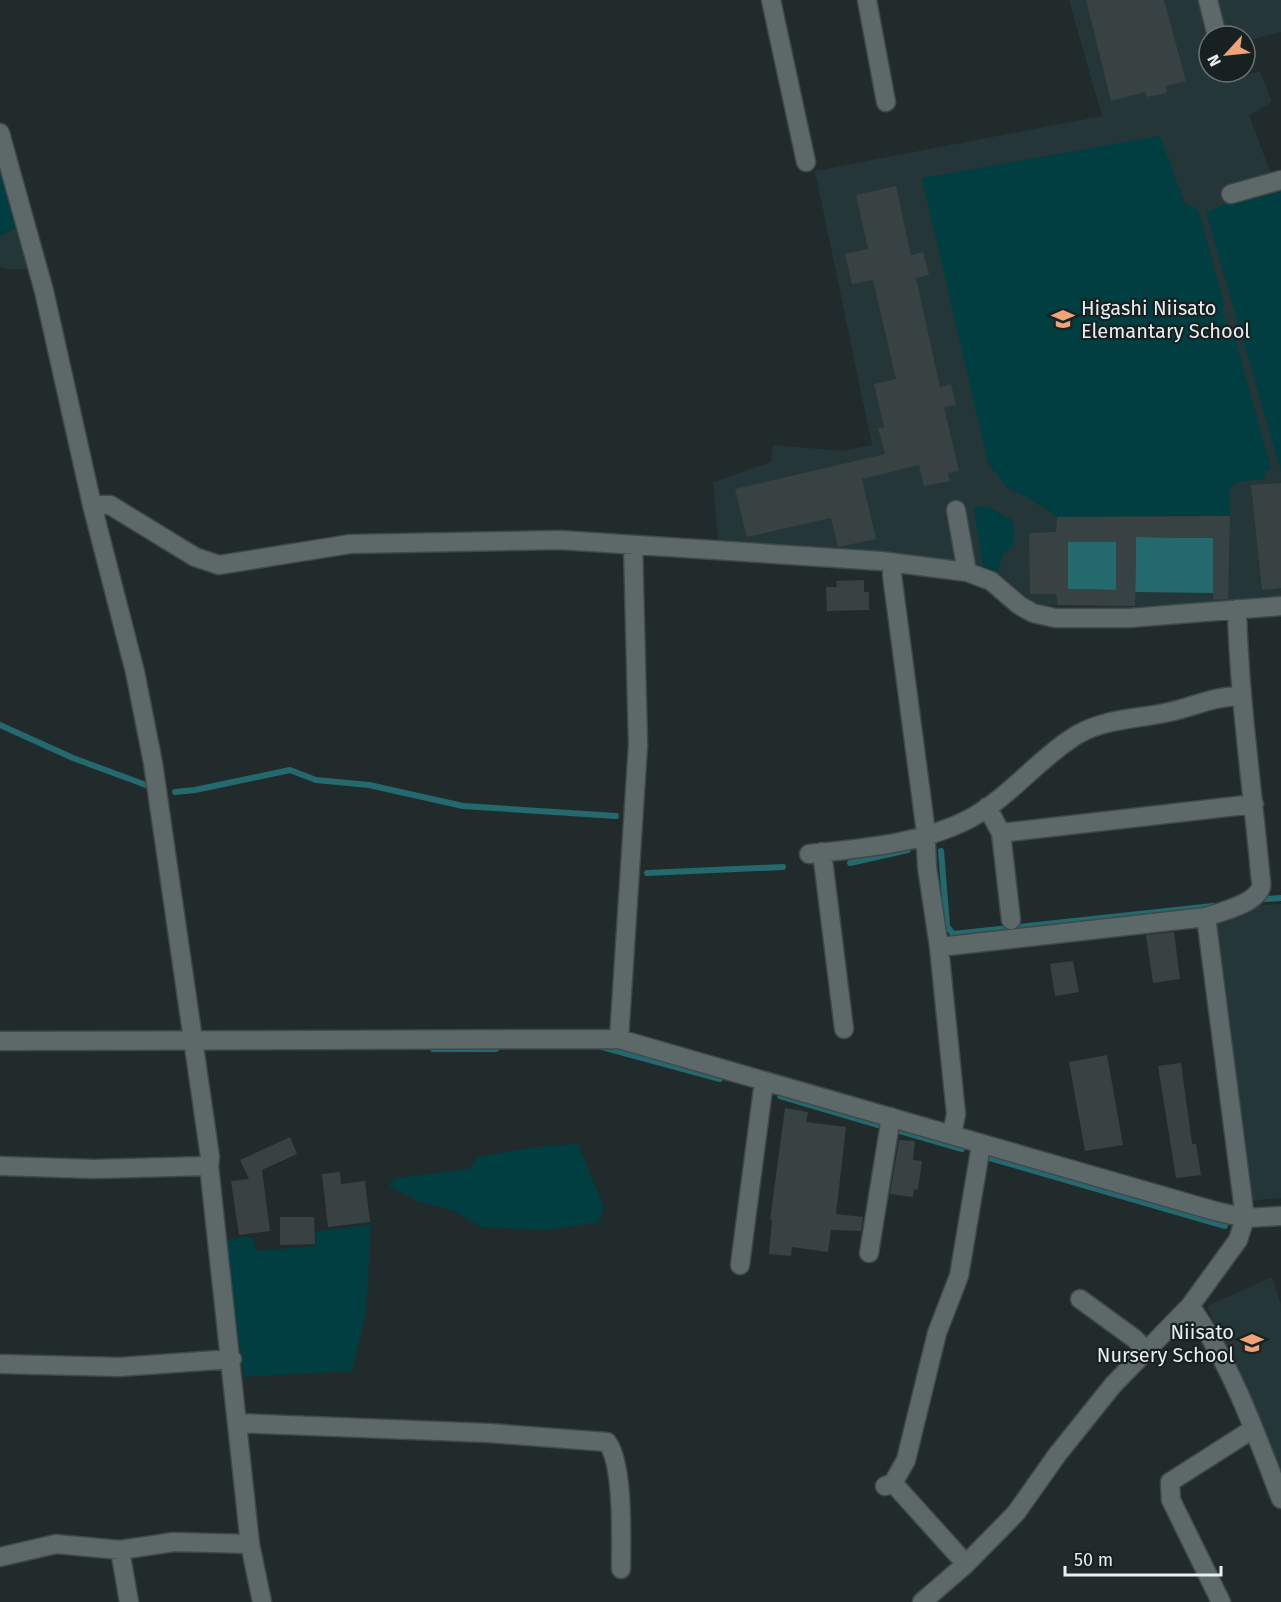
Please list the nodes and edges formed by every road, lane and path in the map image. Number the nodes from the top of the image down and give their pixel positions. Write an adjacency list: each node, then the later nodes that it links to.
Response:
1 (771, 0): 7 (street)
2 (867, 0): 5 (street)
3 (1208, 0): 4 (street)
4 (1214, 24)
5 (886, 102)
6 (0, 133): 10 (street)
7 (806, 162)
8 (1281, 180): 9 (street)
9 (1231, 194)
10 (92, 505): 12 (street); 28 (street)
11 (956, 510): 14 (street)
12 (633, 545): 13 (street); 26 (street)
13 (893, 564): 14 (street); 21 (street)
14 (967, 572): 16 (street)
15 (1281, 606): 16 (street)
16 (1237, 609): 17 (street)
17 (1240, 696): 18 (street); 19 (street)
18 (1254, 804): 20 (street); 22 (street)
19 (987, 807): 20 (street); 21 (street)
20 (1001, 833): 23 (street)
21 (925, 835): 24 (street); 25 (street)
22 (1206, 917): 24 (street); 36 (street)
23 (1011, 920)
24 (939, 947): 31 (street)
25 (844, 1029)
26 (619, 1039): 28 (street); 29 (street)
27 (0, 1041): 28 (street)
28 (194, 1041): 34 (street)
29 (764, 1081): 30 (street); 38 (street)
30 (891, 1117): 31 (street); 37 (street)
31 (952, 1134): 32 (street)
32 (981, 1145): 36 (street); 50 (street)
33 (0, 1166): 34 (street)
34 (209, 1166): 42 (street)
35 (1281, 1216): 36 (street)
36 (1245, 1218): 40 (street)
37 (869, 1253)
38 (740, 1265)
39 (1080, 1299): 41 (street)
40 (1190, 1306): 41 (street); 45 (street)
41 (1146, 1351): 50 (street)
42 (232, 1359): 43 (street); 44 (street)
43 (0, 1364)
44 (237, 1423): 47 (street); 51 (street)
45 (1253, 1429): 46 (street); 55 (street)
46 (1281, 1499)
47 (250, 1544): 48 (street); 53 (street)
48 (120, 1550): 49 (street); 52 (street)
49 (0, 1557)
50 (966, 1564): 54 (street)
51 (621, 1569)
52 (129, 1602)
53 (262, 1602)
54 (922, 1602)
55 (1221, 1602)

